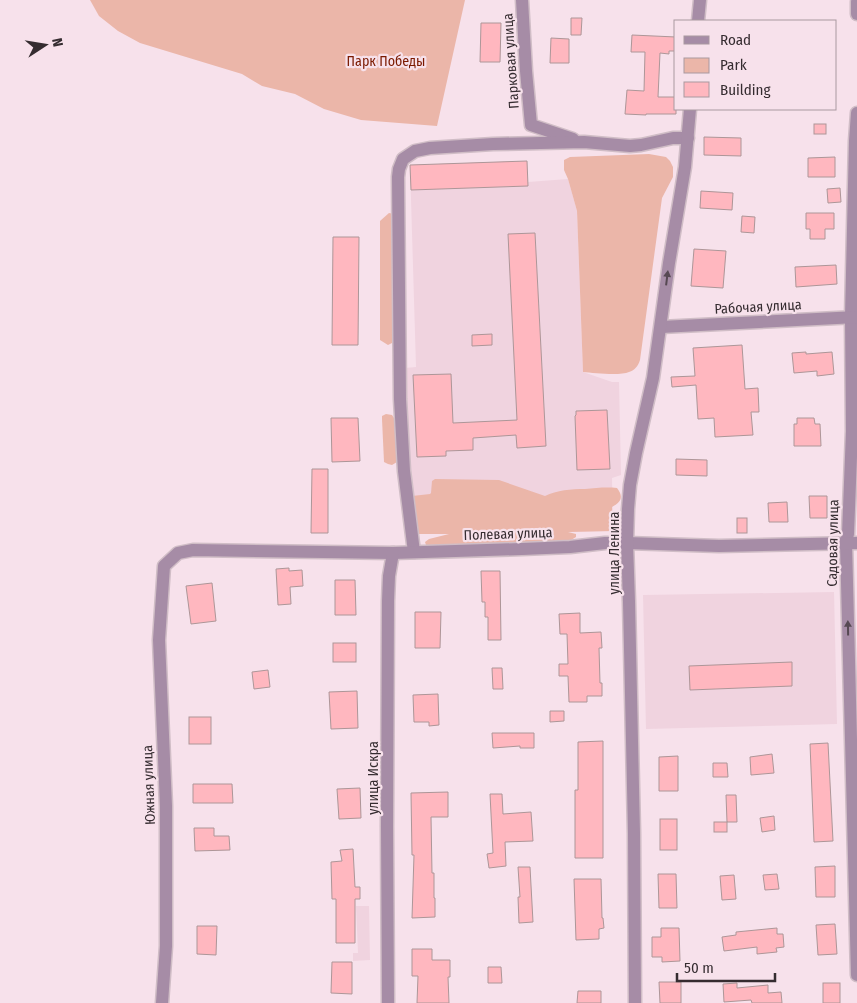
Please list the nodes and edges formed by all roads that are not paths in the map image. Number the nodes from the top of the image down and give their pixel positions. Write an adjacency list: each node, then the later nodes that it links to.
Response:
1 (522, 0): 9 (street, Парковая улица)
2 (700, 0): 5 (street)
3 (857, 2): 4 (street)
4 (857, 14)
5 (698, 20)
6 (690, 110): 8 (street, улица Ленина)
7 (857, 113): 10 (street, Садовая улица)
8 (688, 138): 9 (street); 11 (street, улица Ленина, one-way to 8)
9 (584, 142): 14 (street)
10 (854, 317): 11 (street, Рабочая улица); 13 (street, Садовая улица)
11 (661, 327): 12 (street, улица Ленина)
12 (627, 543): 13 (street, Полевая улица); 14 (street, Полевая улица); 20 (street, улица Ленина)
13 (852, 543): 17 (street, Садовая улица, one-way to 13)
14 (414, 552): 15 (street, Полевая улица)
15 (394, 553): 16 (street, Полевая улица); 19 (street, улица Искра)
16 (164, 566): 18 (street, Южная улица)
17 (857, 975)
18 (162, 1003)
19 (388, 1003)
20 (635, 1003)

